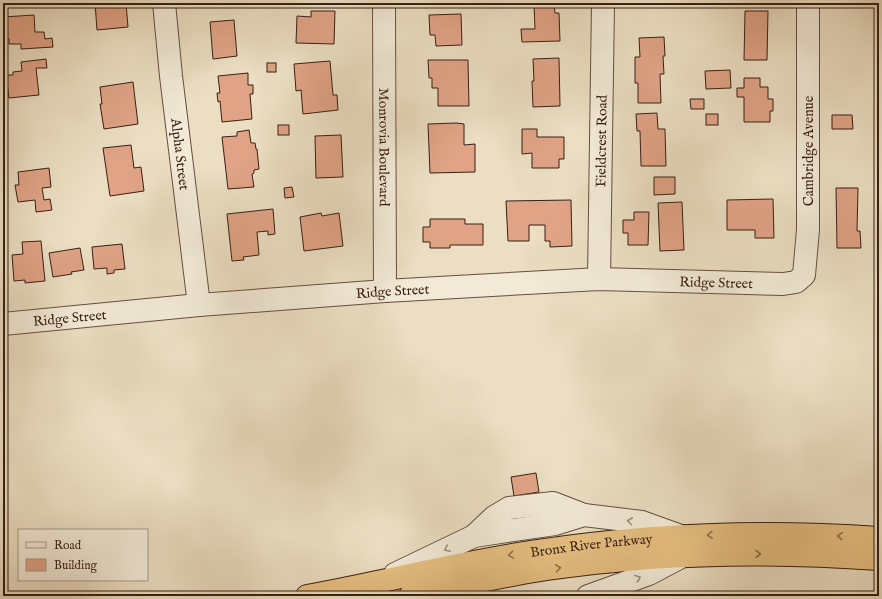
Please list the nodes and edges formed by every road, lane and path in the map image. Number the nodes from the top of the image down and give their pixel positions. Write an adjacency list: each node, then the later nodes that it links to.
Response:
1 (164, 3): 8 (street, Alpha Street)
2 (384, 3): 7 (street, Monrovia Boulevard)
3 (602, 3): 5 (street, Fieldcrest Road)
4 (808, 3): 6 (street, Cambridge Avenue)
5 (599, 279): 6 (street, Ridge Street); 7 (street, Ridge Street)
6 (783, 284)
7 (385, 291): 8 (street, Ridge Street)
8 (199, 305): 9 (street, Ridge Street)
9 (3, 324)
10 (879, 538): 11 (highway, Bronx River Parkway, one-way to 11)
11 (682, 546): 12 (highway, Bronx River Parkway, one-way to 12); 13 (highway, Bronx River Parkway, one-way to 13); 13 (street, one-way to 13); 15 (highway, Bronx River Parkway, one-way to 11); 16 (street, one-way to 11)
12 (879, 559)
13 (379, 582): 14 (highway, Bronx River Parkway)
14 (307, 596)
15 (410, 596)
16 (588, 596)

